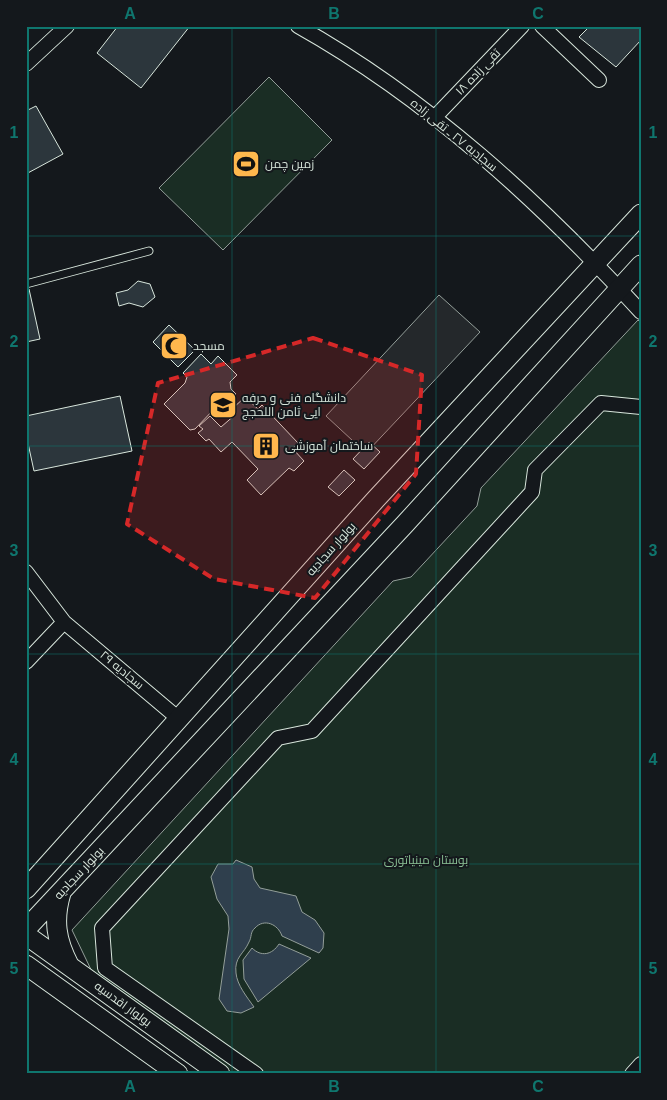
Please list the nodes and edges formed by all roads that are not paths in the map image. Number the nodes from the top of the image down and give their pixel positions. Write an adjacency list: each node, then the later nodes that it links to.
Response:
1 (67, 26): 5 (street)
2 (298, 26): 7 (street, سجادیه ۲۷ ـ تقی زاده)
3 (522, 26): 7 (street, تقی زاده ۱۸)
4 (542, 26): 6 (street)
5 (26, 64)
6 (598, 80)
7 (435, 117): 10 (street, سجادیه ۲۷ ـ تقی زاده)
8 (641, 214): 10 (main road, بولوار سجادیه)
9 (149, 251): 12 (lane)
10 (594, 263): 13 (street, سجادیه ۲۷ ـ تقی زاده); 19 (main road, بولوار سجادیه)
11 (641, 265): 13 (main road, بولوار سجادیه)
12 (26, 284)
13 (619, 288): 14 (street, سجادیه ۲۷ ـ تقی زاده); 21 (main road, بولوار سجادیه)
14 (641, 312)
15 (641, 407): 29 (street)
16 (26, 572): 17 (street, سجادیه ۲۹)
17 (64, 622): 18 (street); 19 (street, سجادیه ۲۹)
18 (26, 662)
19 (179, 718): 20 (main road, بولوار سجادیه)
20 (26, 889)
21 (62, 890): 22 (main road, بولوار سجادیه); 25 (main road)
22 (26, 929)
23 (26, 935): 25 (main road, بولوار اقدسیه)
24 (26, 965): 27 (main road, بولوار اقدسیه)
25 (69, 966): 28 (main road, بولوار اقدسیه)
26 (641, 1064): 30 (street)
27 (178, 1074)
28 (220, 1074)
29 (256, 1074)
30 (632, 1074)

